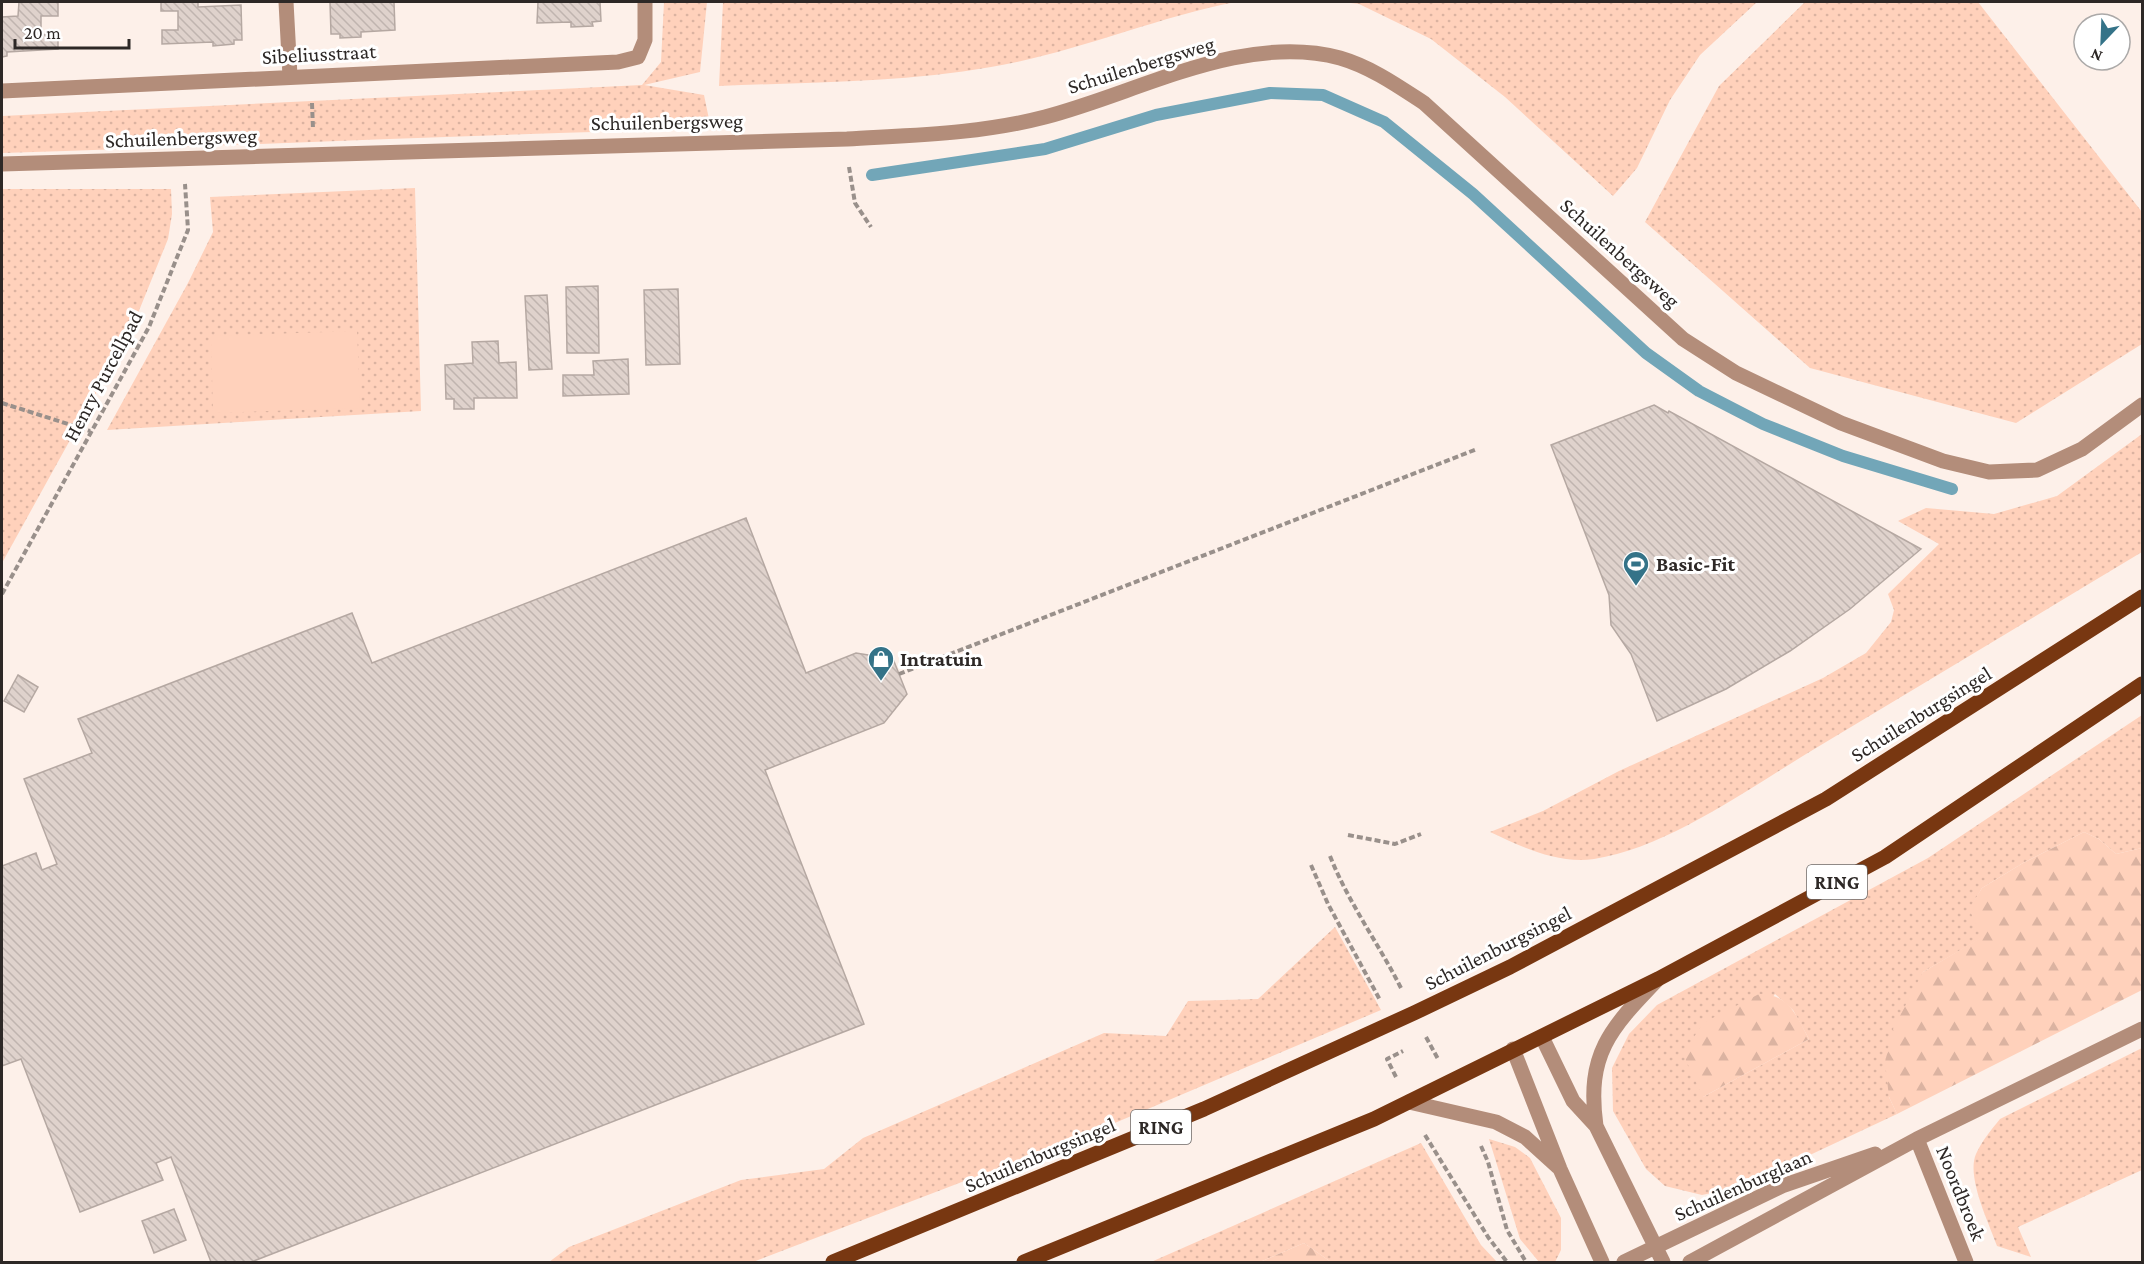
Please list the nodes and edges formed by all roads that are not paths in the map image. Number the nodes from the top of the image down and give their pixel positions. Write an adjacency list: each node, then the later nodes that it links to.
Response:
1 (286, 2): 3 (street)
2 (645, 2): 3 (street, Sibeliusstraat)
3 (290, 76): 4 (street, Sibeliusstraat)
4 (2, 91)
5 (2, 165): 6 (street, Schuilenbergsweg)
6 (2142, 405)
7 (2142, 597): 18 (main road, Schuilenburgsingel / RING)
8 (2142, 684): 9 (main road, RING)
9 (1658, 979): 11 (main road, RING); 14 (street)
10 (2142, 1029): 15 (street, Schuilenburglaan)
11 (1542, 1037): 12 (main road, RING); 14 (street)
12 (1513, 1049): 13 (main road, RING); 16 (street)
13 (1408, 1102): 16 (street); 19 (main road, RING)
14 (1596, 1126): 17 (street)
15 (1917, 1139): 17 (street, Schuilenburglaan); 23 (street, Schuilenburglaan); 24 (street, Noordbroek)
16 (1560, 1169): 20 (street)
17 (1656, 1247): 21 (street, Schuilenburglaan); 22 (street)
18 (834, 1263)
19 (1024, 1263)
20 (1602, 1263)
21 (1624, 1263)
22 (1663, 1263)
23 (1690, 1263)
24 (1966, 1263)

